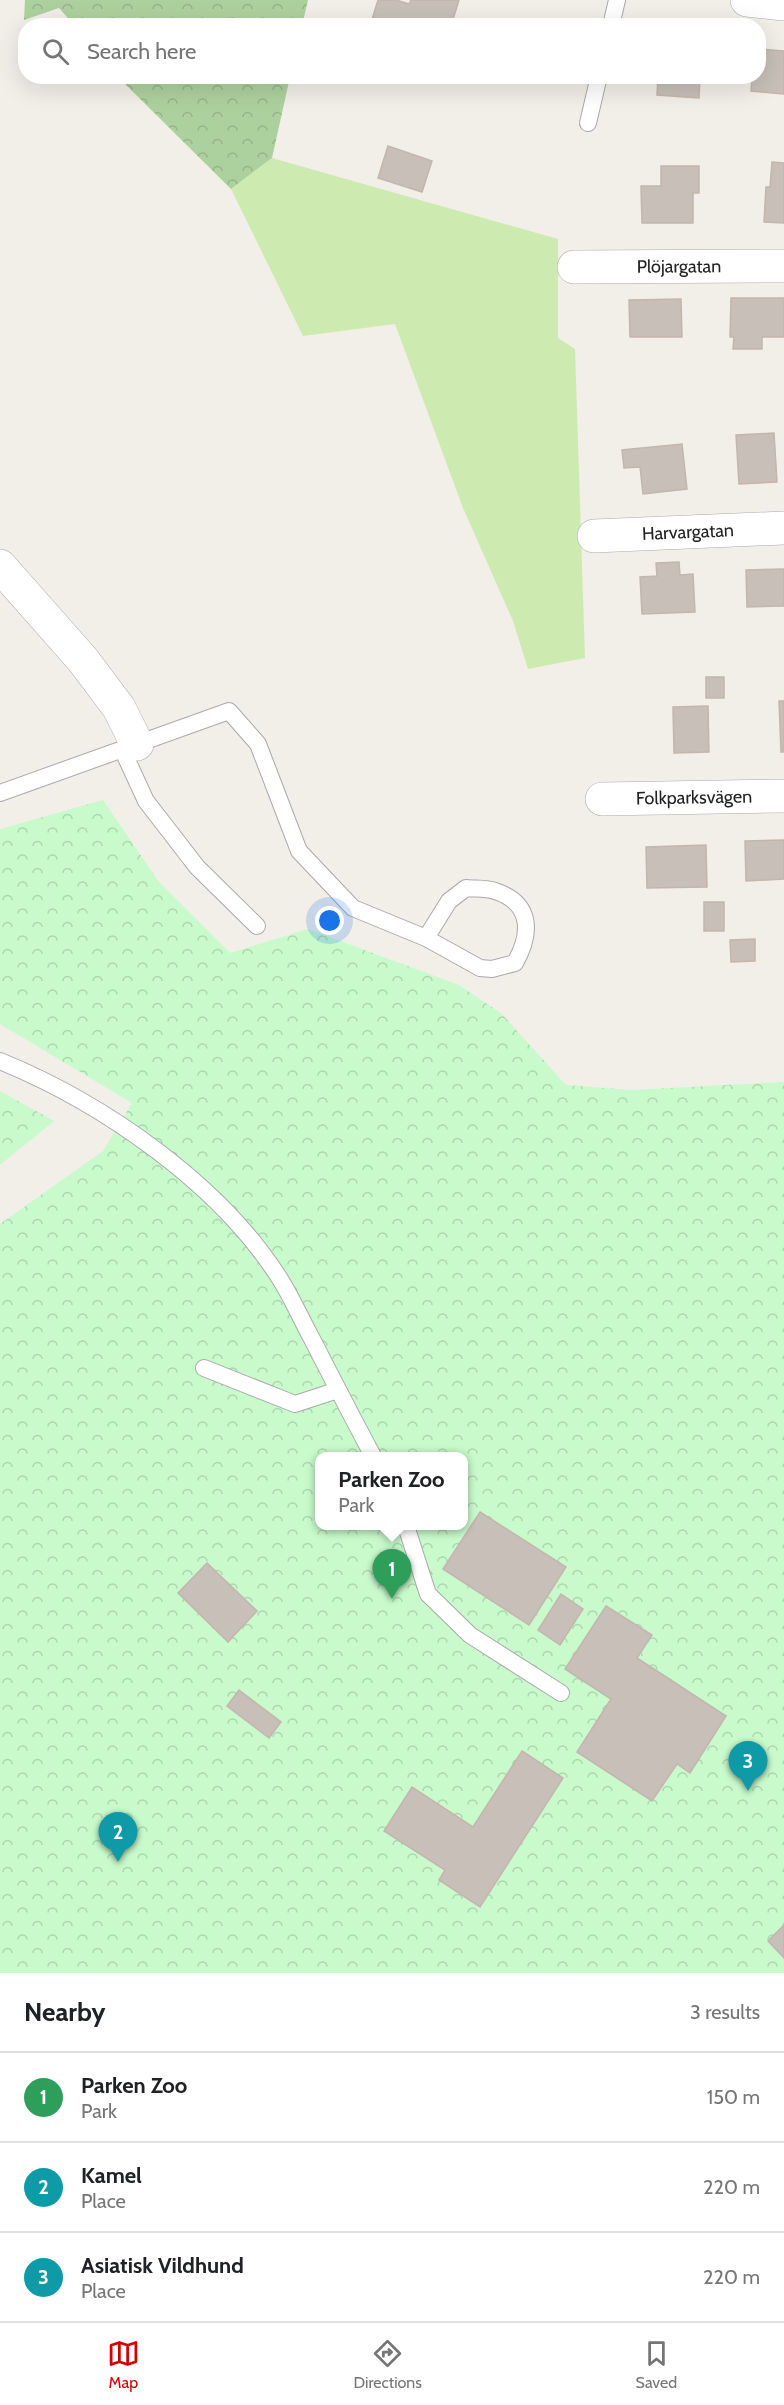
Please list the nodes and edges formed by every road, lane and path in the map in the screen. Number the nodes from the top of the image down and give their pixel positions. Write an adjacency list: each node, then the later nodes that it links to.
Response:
1 (617, 0): 4 (lane)
2 (747, 0): 3 (street)
3 (784, 4)
4 (613, 18)
5 (597, 84): 6 (lane)
6 (588, 123)
7 (784, 266): 8 (street, Plöjargatan)
8 (574, 267)
9 (784, 528): 10 (street, Harvargatan)
10 (594, 536)
11 (0, 566): 12 (street)
12 (129, 747): 13 (lane); 16 (lane); 17 (lane)
13 (0, 793)
14 (784, 796): 15 (street, Folkparksvägen)
15 (602, 799)
16 (257, 926)
17 (426, 938): 17 (lane)
18 (0, 1061): 20 (lane)
19 (204, 1368): 20 (lane)
20 (338, 1390): 21 (lane)
21 (370, 1452)
22 (407, 1530): 23 (lane)
23 (561, 1693)

